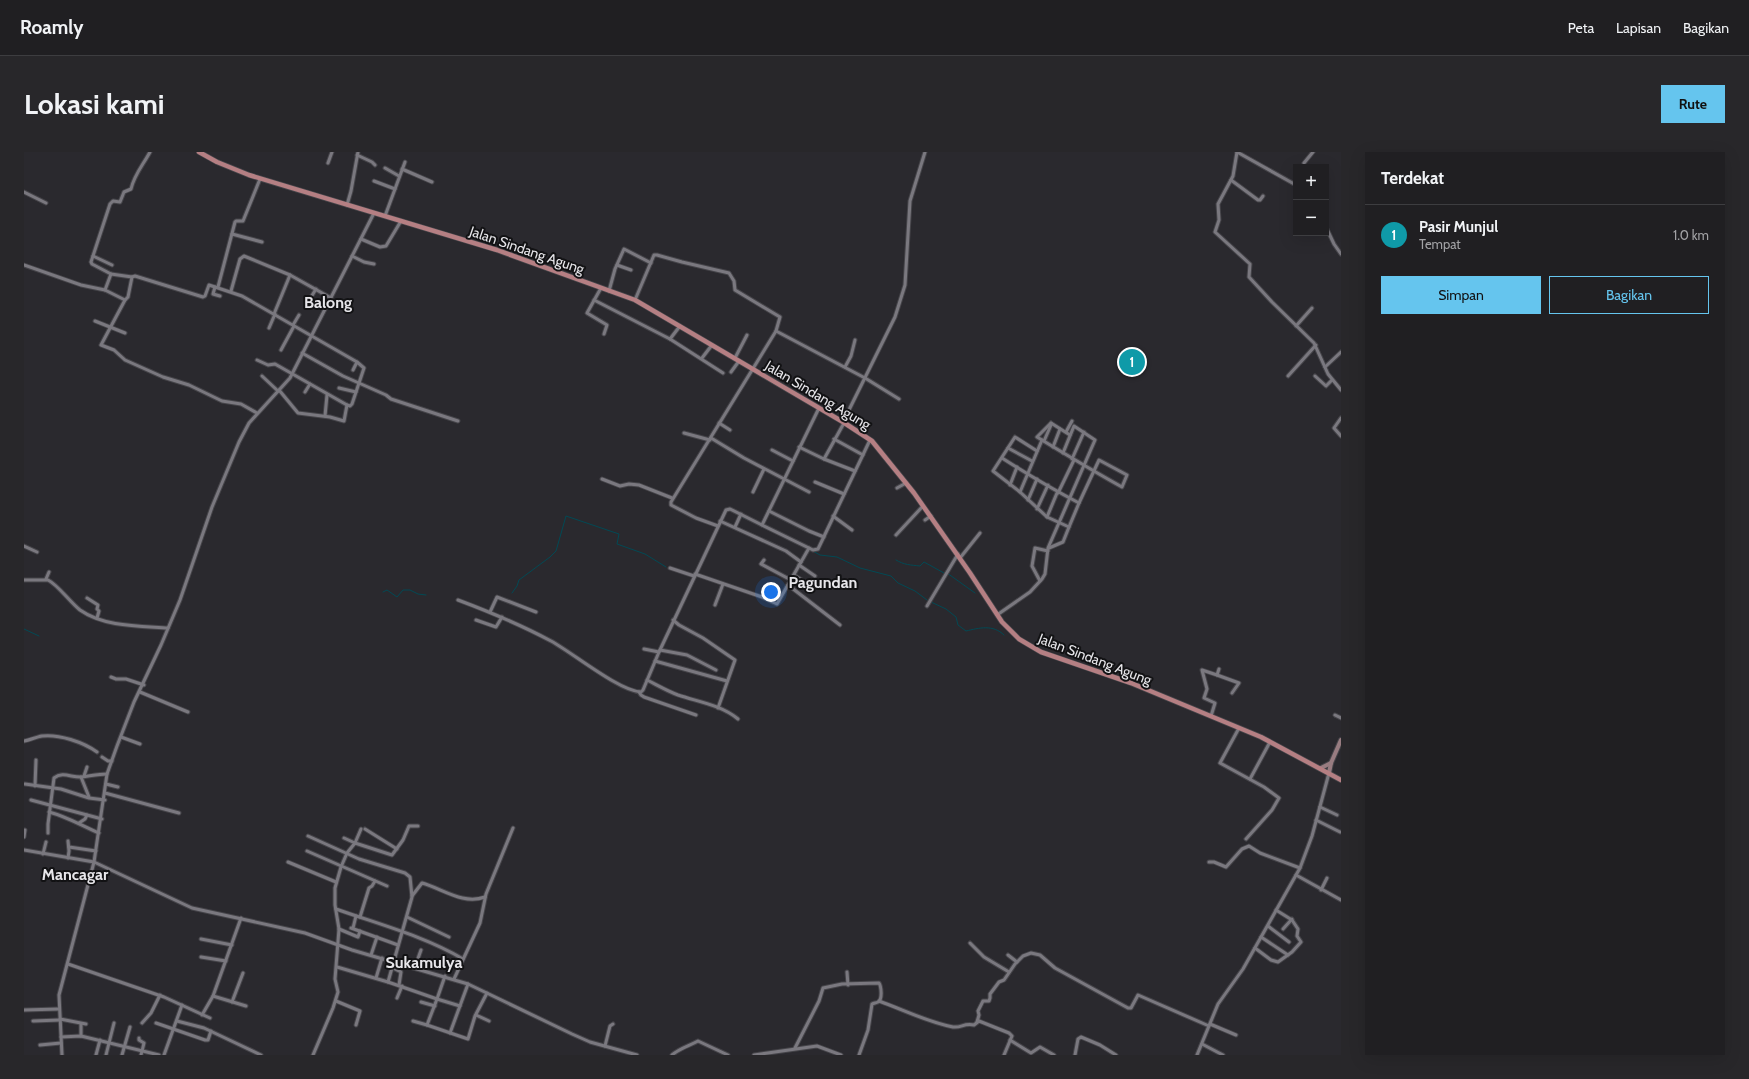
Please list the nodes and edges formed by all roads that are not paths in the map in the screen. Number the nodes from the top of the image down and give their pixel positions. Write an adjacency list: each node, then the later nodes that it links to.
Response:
1 (150, 152): 32 (street)
2 (200, 152): 14 (main road, Jalan Sindang Agung)
3 (332, 152): 8 (street)
4 (925, 152): 90 (street)
5 (1313, 152): 9 (street)
6 (358, 154): 10 (street); 23 (street)
7 (405, 162): 12 (street)
8 (328, 163)
9 (1304, 163)
10 (375, 165)
11 (385, 168): 13 (street)
12 (402, 169): 13 (street); 17 (street)
13 (399, 176): 19 (street)
14 (260, 179): 23 (main road, Jalan Sindang Agung); 28 (street)
15 (1231, 180): 18 (street); 21 (street); 62 (street)
16 (374, 181): 19 (street)
17 (432, 182)
18 (1293, 183)
19 (395, 190): 25 (street)
20 (24, 192): 22 (street)
21 (1263, 196)
22 (46, 203)
23 (347, 205): 24 (main road, Jalan Sindang Agung)
24 (374, 213): 25 (main road, Jalan Sindang Agung); 29 (street)
25 (385, 216): 26 (main road, Jalan Sindang Agung)
26 (401, 221): 29 (street); 44 (main road, Jalan Sindang Agung)
27 (1329, 233): 31 (street)
28 (232, 234): 30 (street); 43 (street)
29 (361, 239): 33 (street)
30 (262, 242)
31 (1341, 254)
32 (93, 256): 36 (street); 40 (street)
33 (352, 256): 35 (street); 50 (street)
34 (651, 263): 37 (street); 53 (street); 64 (street)
35 (374, 264)
36 (112, 265)
37 (617, 265): 39 (street); 47 (street)
38 (24, 266): 46 (street)
39 (631, 270)
40 (111, 274): 42 (street); 46 (street)
41 (290, 275): 45 (street); 48 (street); 56 (street)
42 (132, 276): 43 (street); 51 (street)
43 (216, 287): 48 (street); 49 (street)
44 (601, 288): 47 (main road, Jalan Sindang Agung); 52 (street)
45 (316, 289): 50 (street); 54 (street)
46 (105, 290): 51 (street)
47 (609, 290): 53 (main road, Jalan Sindang Agung)
48 (230, 291): 56 (street)
49 (220, 296)
50 (331, 298): 68 (street)
51 (125, 300): 60 (street)
52 (594, 300): 66 (street); 69 (street)
53 (635, 300): 61 (main road, Jalan Sindang Agung)
54 (308, 302)
55 (1312, 308): 62 (street)
56 (275, 314): 59 (street); 63 (street)
57 (299, 315): 59 (street)
58 (95, 321): 60 (street)
59 (293, 325): 68 (street); 73 (street)
60 (110, 326): 65 (street); 103 (street)
61 (680, 326): 69 (street); 71 (main road, Jalan Sindang Agung)
62 (1296, 326): 72 (street)
63 (269, 328)
64 (776, 331): 80 (street); 82 (street)
65 (126, 333)
66 (604, 334)
67 (747, 335): 77 (street)
68 (311, 336): 75 (street); 79 (street)
69 (670, 339): 76 (street)
70 (855, 340): 80 (street)
71 (712, 345): 76 (street); 77 (main road, Jalan Sindang Agung)
72 (1316, 345): 81 (street); 88 (street)
73 (280, 350)
74 (1341, 352): 81 (street)
75 (302, 353): 85 (street); 92 (street)
76 (702, 358): 86 (street)
77 (737, 359): 82 (main road, Jalan Sindang Agung); 84 (street)
78 (256, 360): 85 (street)
79 (357, 362): 83 (street); 92 (street)
80 (845, 367): 90 (street)
81 (1325, 367): 91 (street)
82 (753, 369): 102 (main road, Jalan Sindang Agung); 109 (street)
83 (353, 370)
84 (730, 372)
85 (292, 373): 93 (street); 96 (street)
86 (723, 373)
87 (262, 376): 96 (street)
88 (1288, 376)
89 (1315, 376): 91 (street)
90 (865, 378): 100 (street); 108 (street)
91 (1332, 380): 95 (street)
92 (359, 383): 98 (street); 106 (street)
93 (310, 384): 97 (street); 99 (street)
94 (339, 388): 98 (street)
95 (1341, 390)
96 (279, 391): 103 (street); 104 (street)
97 (306, 392)
98 (356, 392): 101 (street)
99 (328, 395): 101 (street); 104 (street)
100 (899, 399)
101 (347, 405): 104 (street)
102 (819, 408): 108 (main road, Jalan Sindang Agung); 122 (street)
103 (257, 413): 206 (street)
104 (325, 416)
105 (1341, 418): 117 (street)
106 (458, 421)
107 (1072, 421): 113 (street)
108 (843, 422): 119 (street); 120 (main road, Jalan Sindang Agung)
109 (720, 423): 112 (street); 118 (street)
110 (1051, 423): 111 (street); 121 (street); 121 (street)
111 (1060, 429): 113 (street); 123 (street)
112 (730, 430)
113 (1066, 432): 116 (street)
114 (1084, 432): 116 (street); 131 (street); 134 (street)
115 (684, 434): 118 (street)
116 (1070, 435): 127 (street)
117 (1341, 436)
118 (710, 439): 136 (street); 153 (street)
119 (834, 439): 128 (street); 130 (street)
120 (870, 440): 128 (street); 144 (main road, Jalan Sindang Agung)
121 (1043, 441): 123 (street); 126 (street)
122 (799, 447): 130 (street); 132 (street)
123 (1053, 447): 127 (street)
124 (1008, 448): 126 (street); 129 (street); 133 (street)
125 (772, 450): 132 (street)
126 (1037, 450): 133 (street)
127 (1063, 453): 131 (street)
128 (863, 455): 137 (street)
129 (1002, 458): 135 (street); 145 (street)
130 (824, 459): 137 (street)
131 (1073, 459): 134 (street); 151 (street)
132 (793, 461): 141 (street)
133 (1032, 462): 139 (street)
134 (1084, 466): 138 (street); 154 (street)
135 (1017, 467): 139 (street); 145 (street)
136 (764, 469): 141 (street); 148 (street)
137 (855, 471): 152 (street)
138 (1094, 471): 138 (street); 156 (street)
139 (1027, 473): 142 (street); 150 (street)
140 (602, 479): 153 (street)
141 (784, 479): 149 (street); 159 (street)
142 (1037, 479): 146 (street); 155 (street)
143 (815, 482): 152 (street)
144 (906, 483): 147 (street); 157 (main road, Jalan Sindang Agung)
145 (1010, 485): 150 (street)
146 (1048, 485): 151 (street); 158 (street)
147 (897, 488)
148 (753, 492)
149 (809, 492)
150 (1020, 492): 155 (street)
151 (1057, 493): 154 (street); 163 (street)
152 (844, 494): 161 (street)
153 (672, 498): 168 (street)
154 (1070, 499): 156 (street); 166 (street)
155 (1028, 500): 158 (street)
156 (1079, 503): 170 (street)
157 (923, 506): 162 (main road, Jalan Sindang Agung); 173 (street)
158 (1037, 509): 163 (street)
159 (769, 511): 167 (street); 174 (street)
160 (740, 516): 165 (street); 167 (street); 169 (street)
161 (833, 516): 171 (street); 174 (street)
162 (931, 516): 164 (street); 179 (main road, Jalan Sindang Agung)
163 (1047, 517): 166 (street)
164 (925, 520)
165 (720, 521): 168 (street); 169 (street)
166 (1059, 522): 170 (street); 177 (street)
167 (762, 525): 176 (street)
168 (718, 526): 184 (street)
169 (736, 527): 181 (street)
170 (1069, 527): 177 (street)
171 (852, 530)
172 (980, 533): 179 (street)
173 (896, 535)
174 (824, 537): 176 (street)
175 (24, 546): 178 (street)
176 (809, 548): 181 (street)
177 (1048, 550): 190 (street); 190 (street)
178 (38, 552)
179 (959, 556): 197 (street); 200 (main road, Jalan Sindang Agung)
180 (764, 560): 189 (street)
181 (800, 564): 185 (street); 186 (street)
182 (670, 568): 184 (street)
183 (49, 572): 187 (street)
184 (695, 575): 191 (street); 204 (street)
185 (794, 575): 189 (street); 193 (street)
186 (815, 576)
187 (46, 579): 188 (street); 202 (street)
188 (24, 580)
189 (791, 580): 192 (street)
190 (1040, 581): 200 (street)
191 (723, 584): 192 (street); 196 (street)
192 (788, 585): 205 (street)
193 (814, 588)
194 (87, 598): 202 (street)
195 (458, 600): 198 (street)
196 (714, 605)
197 (927, 606)
198 (490, 612): 199 (street); 201 (street)
199 (536, 612)
200 (997, 615): 223 (main road, Jalan Sindang Agung)
201 (502, 617): 203 (street); 218 (street)
202 (97, 618): 206 (street)
203 (476, 620)
204 (673, 620): 208 (street); 215 (street)
205 (840, 624)
206 (168, 628): 216 (street)
207 (644, 649): 208 (street)
208 (659, 651): 209 (street); 211 (street)
209 (655, 661): 214 (street); 215 (street)
210 (1219, 669): 212 (street)
211 (716, 670)
212 (1217, 675): 219 (street); 223 (street)
213 (110, 677): 216 (street)
214 (647, 680): 218 (street); 220 (street)
215 (727, 681): 220 (street)
216 (144, 685): 217 (street)
217 (140, 692): 221 (street); 228 (street)
218 (639, 692): 222 (street)
219 (1232, 693)
220 (718, 708): 226 (street)
221 (188, 712)
222 (696, 715)
223 (1211, 716): 227 (main road, Jalan Sindang Agung)
224 (1334, 716): 225 (street)
225 (1341, 718)
226 (738, 719)
227 (1239, 728): 231 (main road, Jalan Sindang Agung); 243 (street)
228 (121, 737): 232 (street); 236 (street)
229 (1341, 740): 237 (main road)
230 (24, 741): 233 (street)
231 (1270, 741): 239 (main road, Jalan Sindang Agung); 243 (street)
232 (140, 744)
233 (97, 752)
234 (102, 757): 236 (street)
235 (36, 760): 247 (street)
236 (112, 761): 241 (street)
237 (1331, 763): 239 (main road); 240 (main road)
238 (87, 766): 242 (street)
239 (1321, 768): 240 (main road, Jalan Sindang Agung)
240 (1329, 773): 244 (main road, Jalan Sindang Agung); 255 (street)
241 (107, 774): 242 (street); 246 (street)
242 (82, 777): 249 (street); 251 (street)
243 (1250, 779): 272 (street)
244 (1341, 780)
245 (25, 784): 247 (street)
246 (106, 784): 248 (street); 250 (street)
247 (34, 786): 249 (street)
248 (118, 787)
249 (53, 788): 251 (street); 254 (street)
250 (105, 793): 253 (street); 257 (street)
251 (90, 798): 253 (street)
252 (31, 800): 254 (street)
253 (104, 800): 260 (street)
254 (51, 804): 256 (street); 258 (street)
255 (1320, 807): 259 (street); 261 (street)
256 (50, 812): 262 (street); 268 (street)
257 (179, 813)
258 (86, 815): 260 (street); 262 (street)
259 (1337, 815)
260 (102, 819): 266 (street)
261 (1316, 820): 267 (street); 288 (street)
262 (77, 823): 266 (street)
263 (418, 826): 277 (street)
264 (513, 828): 298 (street)
265 (25, 830): 270 (street)
266 (99, 832): 279 (street)
267 (1340, 832)
268 (48, 834)
269 (308, 836): 281 (street)
270 (24, 837)
271 (344, 838): 275 (street)
272 (1246, 839)
273 (68, 841): 276 (street)
274 (46, 842): 282 (street)
275 (355, 843): 277 (street); 277 (street); 281 (street)
276 (70, 847): 279 (street); 283 (street)
277 (397, 849)
278 (24, 850): 282 (street)
279 (96, 851): 284 (street)
280 (307, 851): 287 (street)
281 (347, 853): 287 (street); 297 (street)
282 (44, 854): 283 (street)
283 (68, 858): 284 (street)
284 (94, 862): 291 (street); 304 (street)
285 (288, 862): 294 (street)
286 (1209, 862): 288 (street)
287 (341, 867): 293 (street); 294 (street)
288 (1300, 868): 290 (street)
289 (44, 872): 291 (street)
290 (1296, 875): 296 (street); 301 (street)
291 (91, 878): 331 (street)
292 (1328, 878): 296 (street)
293 (375, 881): 295 (street); 302 (street)
294 (336, 882): 300 (street)
295 (387, 886)
296 (1321, 890): 299 (street)
297 (412, 896): 298 (street); 303 (street)
298 (485, 897): 327 (street)
299 (1341, 900)
300 (336, 909): 302 (street); 307 (street)
301 (1276, 910): 305 (street); 306 (street)
302 (358, 917): 309 (street); 310 (street)
303 (407, 917): 310 (street); 312 (street)
304 (241, 918): 317 (street); 318 (street)
305 (1292, 919): 308 (street); 324 (street)
306 (1268, 926): 313 (street); 316 (street)
307 (339, 929): 309 (street); 318 (street)
308 (1284, 929)
309 (360, 931): 311 (street)
310 (402, 932): 319 (street); 327 (street)
311 (377, 937): 319 (street); 322 (street)
312 (449, 937)
313 (1261, 937): 320 (street); 324 (street)
314 (201, 939): 317 (street)
315 (970, 942): 335 (street)
316 (1288, 942)
317 (232, 945): 328 (street)
318 (338, 945): 322 (street); 332 (street)
319 (398, 945): 329 (street)
320 (1255, 948): 324 (street); 376 (street)
321 (421, 950): 333 (street)
322 (371, 955): 326 (street)
323 (1008, 955): 330 (street)
324 (1288, 955)
325 (202, 957): 328 (street)
326 (382, 958): 329 (street); 338 (street)
327 (463, 959): 339 (street)
328 (226, 961): 346 (street)
329 (393, 962): 333 (street); 340 (street); 343 (street)
330 (1017, 962): 335 (street); 376 (street)
331 (68, 964): 345 (street); 358 (street)
332 (337, 967): 338 (street); 349 (street)
333 (415, 968): 337 (street)
334 (847, 972): 342 (street)
335 (1009, 972): 367 (street)
336 (243, 973): 350 (street)
337 (445, 976): 339 (street); 348 (street)
338 (376, 978): 340 (street)
339 (454, 980): 341 (street)
340 (388, 982): 343 (street)
341 (468, 984): 344 (street); 356 (street)
342 (848, 985): 352 (street); 393 (street)
343 (400, 986): 347 (street); 348 (street)
344 (487, 993): 360 (street); 392 (street)
345 (160, 995): 353 (street); 369 (street)
346 (213, 996): 350 (street); 359 (street)
347 (397, 998)
348 (437, 999): 355 (street); 356 (street)
349 (336, 1001): 374 (street); 404 (street)
350 (232, 1002): 354 (street)
351 (420, 1002): 355 (street)
352 (879, 1002): 367 (street); 410 (street)
353 (182, 1004): 359 (street); 364 (street)
354 (246, 1006)
355 (435, 1006): 375 (street)
356 (460, 1006): 380 (street)
357 (26, 1009): 358 (street)
358 (59, 1009): 362 (street)
359 (202, 1015): 361 (street)
360 (476, 1015): 366 (street); 380 (street)
361 (210, 1018)
362 (60, 1020): 363 (street); 371 (street); 383 (street)
363 (32, 1021)
364 (177, 1021): 378 (street); 379 (street)
365 (413, 1021): 375 (street)
366 (489, 1021)
367 (978, 1022): 386 (street)
368 (114, 1023): 387 (street)
369 (142, 1023)
370 (156, 1023): 378 (street)
371 (81, 1024): 372 (street); 382 (street)
372 (86, 1024)
373 (613, 1024): 392 (street)
374 (356, 1025)
375 (427, 1025): 380 (street)
376 (1210, 1025): 381 (street); 389 (street)
377 (130, 1028): 391 (street)
378 (174, 1029): 379 (street); 402 (street)
379 (211, 1031): 403 (street)
380 (450, 1033)
381 (1236, 1035)
382 (81, 1036): 383 (street); 385 (street)
383 (60, 1037): 388 (street)
384 (139, 1038): 394 (street)
385 (100, 1040): 387 (street); 397 (street)
386 (1010, 1040): 411 (street); 412 (street)
387 (108, 1042): 391 (street); 398 (street)
388 (61, 1043): 390 (street); 396 (street)
389 (1202, 1044): 415 (street); 416 (street)
390 (40, 1045)
391 (124, 1046): 394 (street); 399 (street)
392 (605, 1046): 405 (street)
393 (794, 1048): 395 (street); 409 (street)
394 (142, 1050): 400 (street); 401 (street)
395 (769, 1054): 408 (street)
396 (62, 1055)
397 (96, 1055)
398 (106, 1055)
399 (122, 1055)
400 (141, 1055)
401 (159, 1055)
402 (164, 1055)
403 (261, 1055)
404 (313, 1055)
405 (637, 1055)
406 (672, 1055): 407 (street)
407 (728, 1055)
408 (754, 1055)
409 (841, 1055)
410 (860, 1055)
411 (1004, 1055)
412 (1054, 1055)
413 (1075, 1055): 414 (street)
414 (1116, 1055)
415 (1197, 1055)
416 (1223, 1055)

